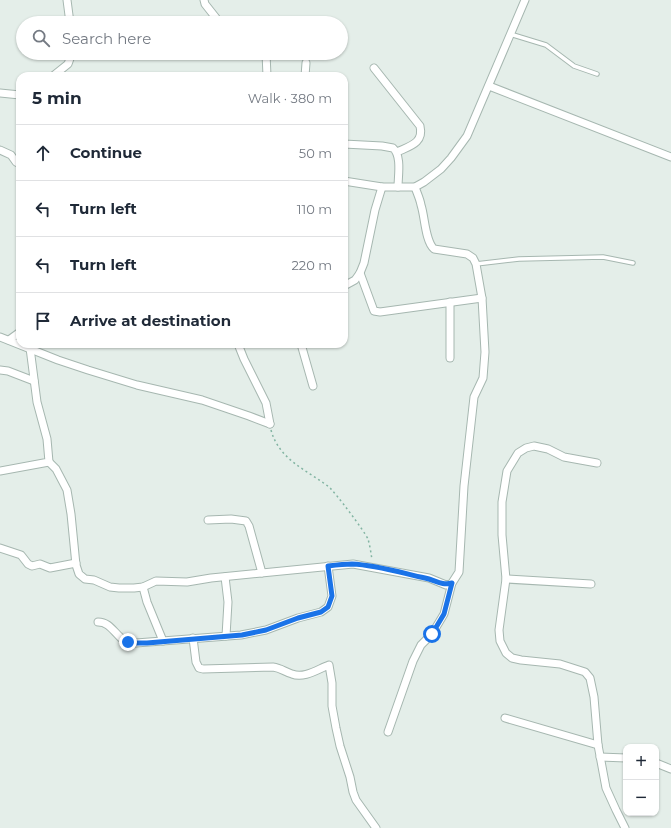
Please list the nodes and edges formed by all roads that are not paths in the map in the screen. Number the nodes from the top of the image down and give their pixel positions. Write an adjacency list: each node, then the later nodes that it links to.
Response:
1 (67, 0): 4 (street)
2 (204, 0): 5 (street)
3 (525, 0): 6 (street)
4 (69, 16)
5 (214, 16)
6 (510, 34): 14 (lane); 15 (street)
7 (69, 60): 11 (street)
8 (266, 60): 12 (street)
9 (306, 63): 13 (street)
10 (374, 68): 20 (street)
11 (58, 72)
12 (267, 72)
13 (305, 72)
14 (597, 74)
15 (489, 86): 21 (street); 26 (street)
16 (0, 93): 17 (street)
17 (16, 95)
18 (348, 144): 20 (street)
19 (0, 150): 22 (street)
20 (397, 152): 25 (street)
21 (671, 157)
22 (16, 162)
23 (348, 182): 24 (street)
24 (382, 187): 25 (street); 29 (street)
25 (398, 187): 26 (street)
26 (415, 187): 28 (street)
27 (634, 263): 28 (lane)
28 (476, 264): 31 (street)
29 (360, 273): 30 (street); 32 (street)
30 (348, 284)
31 (482, 298): 32 (street); 54 (street)
32 (450, 302): 40 (street)
33 (16, 335): 35 (street)
34 (0, 337): 35 (street)
35 (9, 340): 36 (street)
36 (16, 343)
37 (30, 348): 38 (street); 42 (street)
38 (240, 348)
39 (302, 348): 43 (street)
40 (450, 358)
41 (0, 370): 42 (street)
42 (34, 381): 44 (street)
43 (313, 386)
44 (49, 462): 46 (street); 49 (street)
45 (597, 463): 53 (street)
46 (0, 471)
47 (208, 520): 51 (street)
48 (0, 548): 49 (street)
49 (76, 563): 56 (street)
50 (328, 566): 51 (street); 54 (street); 58 (street)
51 (262, 573): 52 (street)
52 (225, 577): 56 (street); 58 (street)
53 (506, 579): 55 (street); 63 (street)
54 (452, 583): 62 (street)
55 (591, 584)
56 (142, 587): 60 (street)
57 (98, 622): 60 (street)
58 (226, 636): 59 (street)
59 (193, 638): 60 (street); 68 (street)
60 (163, 641)
61 (505, 718): 63 (street)
62 (388, 732)
63 (598, 745): 64 (street)
64 (600, 757): 65 (street); 69 (street)
65 (623, 758)
66 (659, 764): 67 (street)
67 (671, 769)
68 (376, 828)
69 (625, 828)

